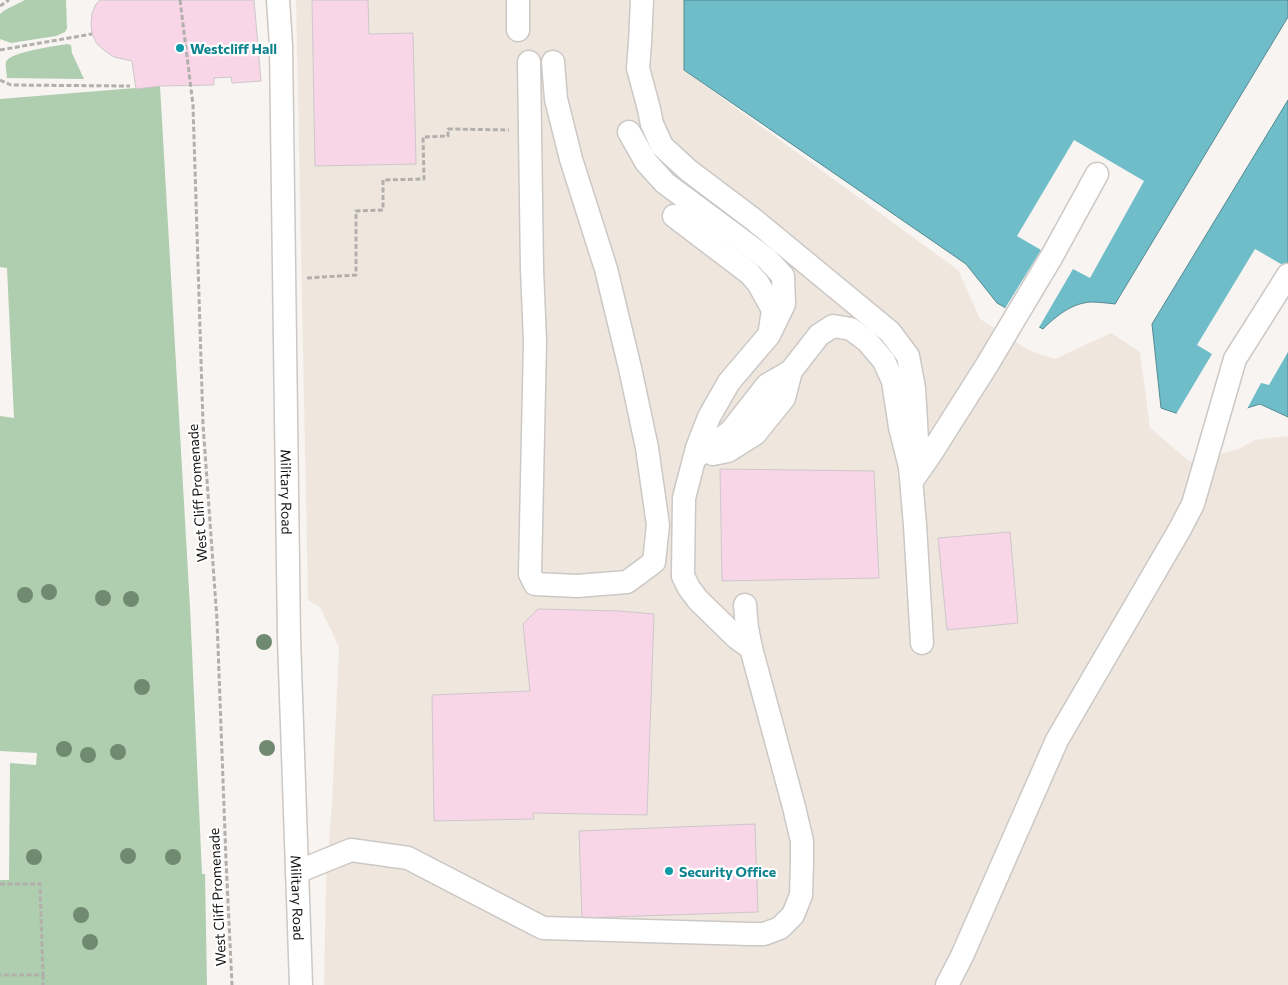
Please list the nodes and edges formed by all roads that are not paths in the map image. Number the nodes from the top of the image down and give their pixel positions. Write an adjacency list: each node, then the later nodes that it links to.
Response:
1 (278, 0): 17 (lane, Military Road)
2 (518, 0): 4 (lane)
3 (642, 0): 13 (lane)
4 (518, 30)
5 (529, 62): 6 (lane)
6 (553, 62)
7 (629, 132): 11 (lane)
8 (1097, 174): 13 (lane)
9 (674, 216): 11 (lane)
10 (1288, 275): 19 (lane)
11 (769, 335): 12 (lane)
12 (695, 458): 13 (lane); 16 (lane)
13 (910, 474): 15 (lane)
14 (745, 605): 16 (lane)
15 (922, 643)
16 (750, 648): 17 (lane)
17 (296, 872): 18 (lane, Military Road)
18 (301, 985)
19 (947, 985)

